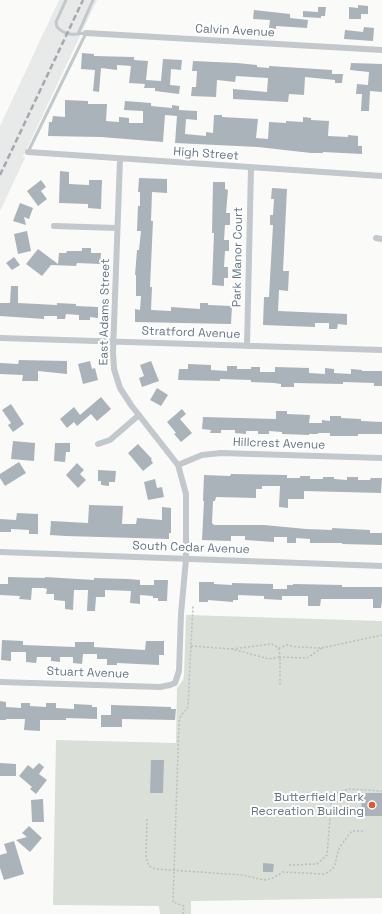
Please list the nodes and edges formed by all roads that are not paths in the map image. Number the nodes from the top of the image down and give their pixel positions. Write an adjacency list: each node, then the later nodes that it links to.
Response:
1 (66, 0): 4 (lane)
2 (93, 0): 4 (lane)
3 (86, 33): 4 (lane); 5 (street, Calvin Avenue); 6 (lane)
4 (78, 34)
5 (382, 50)
6 (28, 152): 7 (street, High Street)
7 (120, 159): 8 (street, High Street); 11 (street, East Adams Street)
8 (251, 168): 9 (street, High Street); 14 (street, Park Manor Court)
9 (382, 176)
10 (54, 226): 11 (street)
11 (117, 228): 13 (street, East Adams Street)
12 (0, 338): 13 (street, Stratford Avenue)
13 (114, 342): 14 (street, Stratford Avenue); 16 (street, East Adams Street)
14 (247, 346): 15 (street, Stratford Avenue)
15 (382, 350)
16 (139, 415): 17 (street); 19 (street, East Adams Street)
17 (98, 444)
18 (382, 458): 19 (street, Hillcrest Avenue)
19 (178, 465): 21 (street, East Adams Street)
20 (0, 552): 21 (street, South Cedar Avenue)
21 (186, 559): 22 (street, South Cedar Avenue); 24 (street, East Adams Street)
22 (382, 566)
23 (0, 682): 24 (street, Stuart Avenue)
24 (175, 683)

